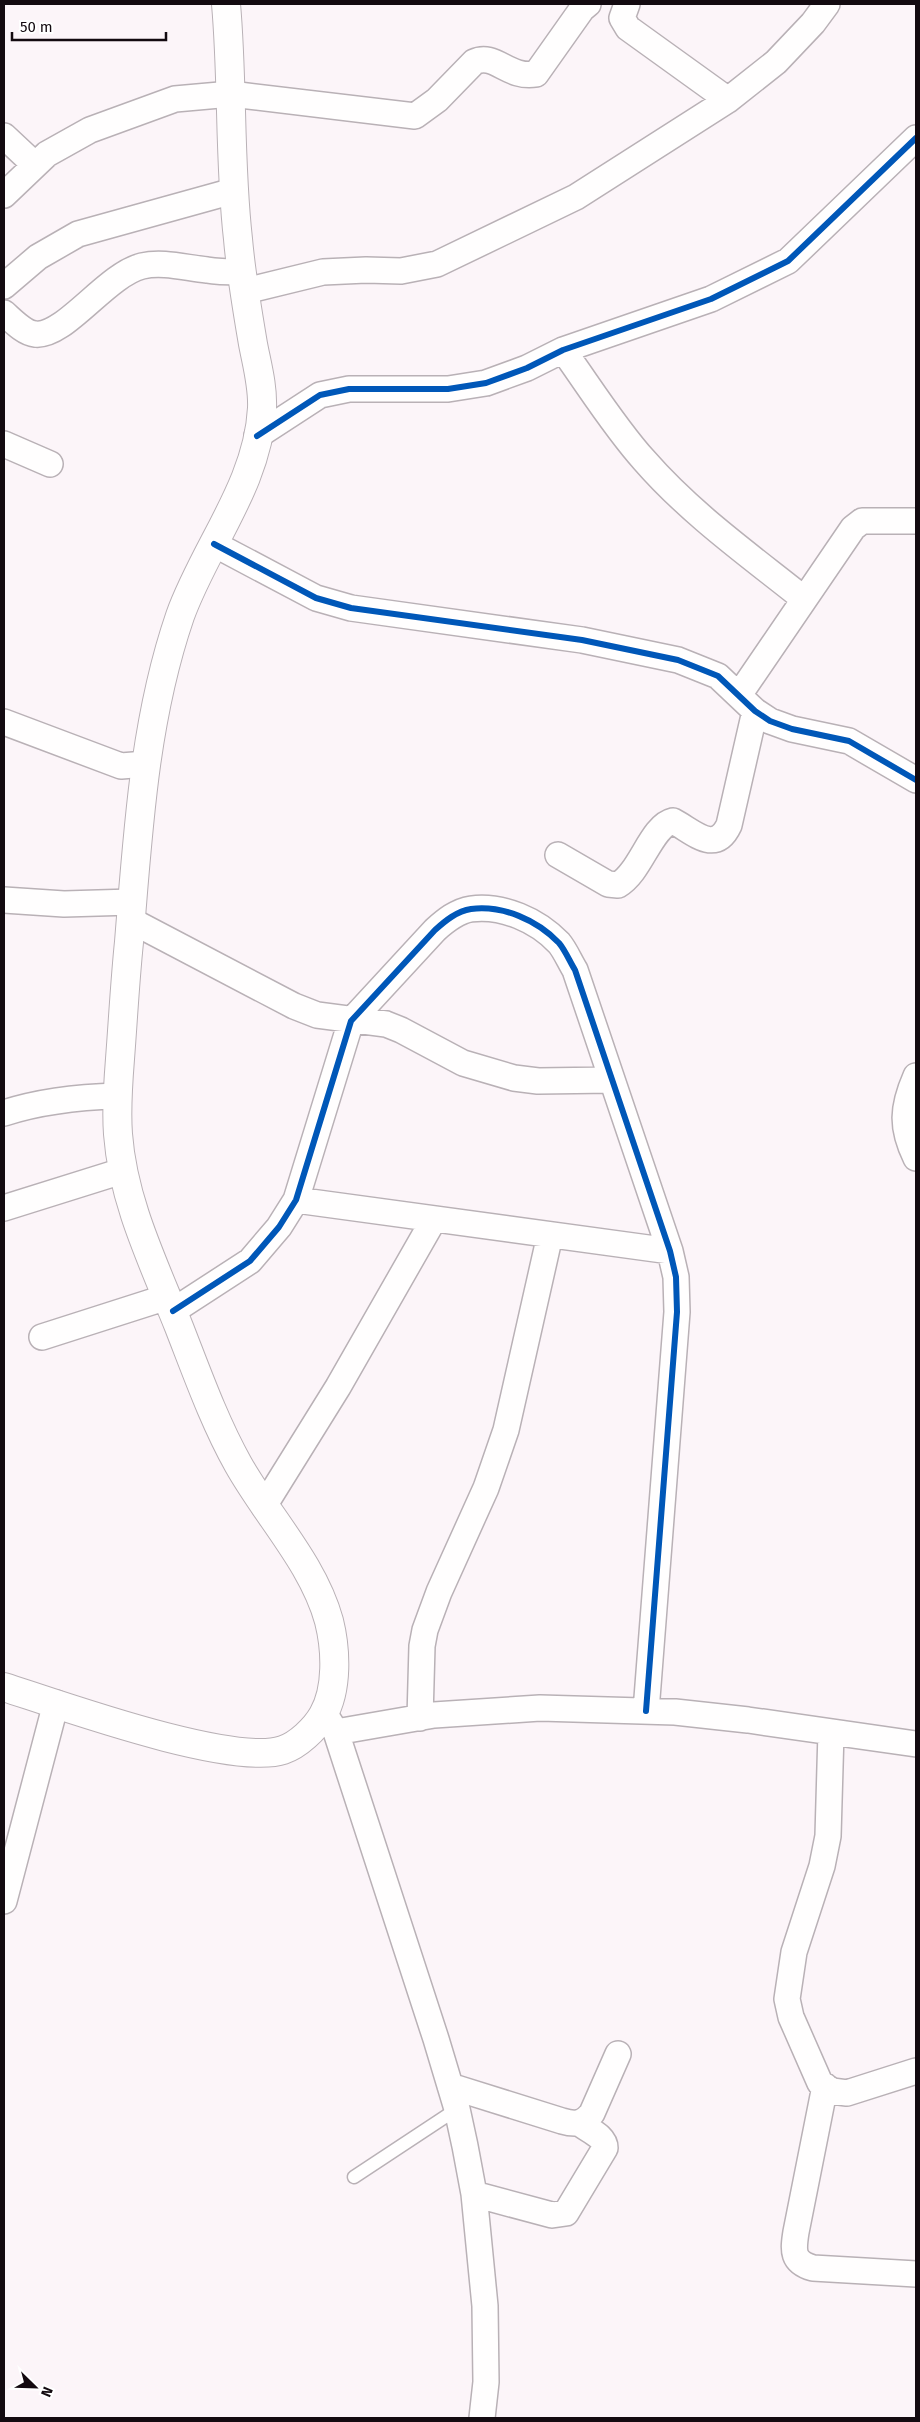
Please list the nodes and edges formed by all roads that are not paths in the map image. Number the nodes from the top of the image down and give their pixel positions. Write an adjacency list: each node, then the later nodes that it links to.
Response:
1 (226, 4): 6 (highway)
2 (588, 4): 6 (street)
3 (597, 4): 5 (street)
4 (827, 4): 7 (street)
5 (624, 11): 7 (street)
6 (230, 94): 10 (street); 11 (highway)
7 (728, 100): 13 (street)
8 (4, 136): 10 (street)
9 (916, 138): 16 (street)
10 (35, 165): 12 (street)
11 (234, 191): 13 (highway); 14 (street)
12 (4, 195)
13 (243, 282): 15 (street); 17 (highway)
14 (4, 286)
15 (4, 313)
16 (563, 350): 17 (street); 22 (street)
17 (257, 436): 21 (highway)
18 (4, 444): 19 (street)
19 (50, 464)
20 (916, 521): 22 (street)
21 (214, 544): 23 (street); 25 (highway)
22 (804, 599): 23 (street)
23 (747, 703): 26 (street); 27 (street)
24 (4, 722): 25 (street)
25 (146, 764): 29 (highway)
26 (916, 780)
27 (558, 855)
28 (4, 900): 29 (street)
29 (131, 911): 30 (street); 33 (highway)
30 (351, 1021): 32 (street); 32 (street); 37 (street)
31 (916, 1076): 35 (street)
32 (612, 1080): 41 (street)
33 (117, 1096): 34 (street); 36 (highway)
34 (4, 1113)
35 (916, 1158)
36 (122, 1171): 38 (street); 42 (highway)
37 (296, 1200): 39 (street); 42 (street)
38 (4, 1208)
39 (434, 1219): 40 (street); 44 (street)
40 (550, 1235): 41 (street); 48 (street)
41 (670, 1251): 47 (street)
42 (170, 1304): 43 (street); 44 (highway)
43 (42, 1337)
44 (264, 1506): 49 (highway)
45 (4, 1687): 46 (highway)
46 (56, 1703): 49 (highway); 52 (street)
47 (646, 1711): 48 (street); 50 (street)
48 (420, 1718): 49 (street)
49 (330, 1722): 56 (street)
50 (831, 1732): 51 (street); 55 (street)
51 (916, 1744)
52 (4, 1897)
53 (618, 2054): 57 (street)
54 (916, 2072): 55 (street)
55 (825, 2086): 60 (street)
56 (454, 2098): 57 (street); 58 (lane); 59 (street)
57 (579, 2124): 59 (street)
58 (354, 2177)
59 (474, 2194): 61 (street)
60 (916, 2274)
61 (482, 2418)

